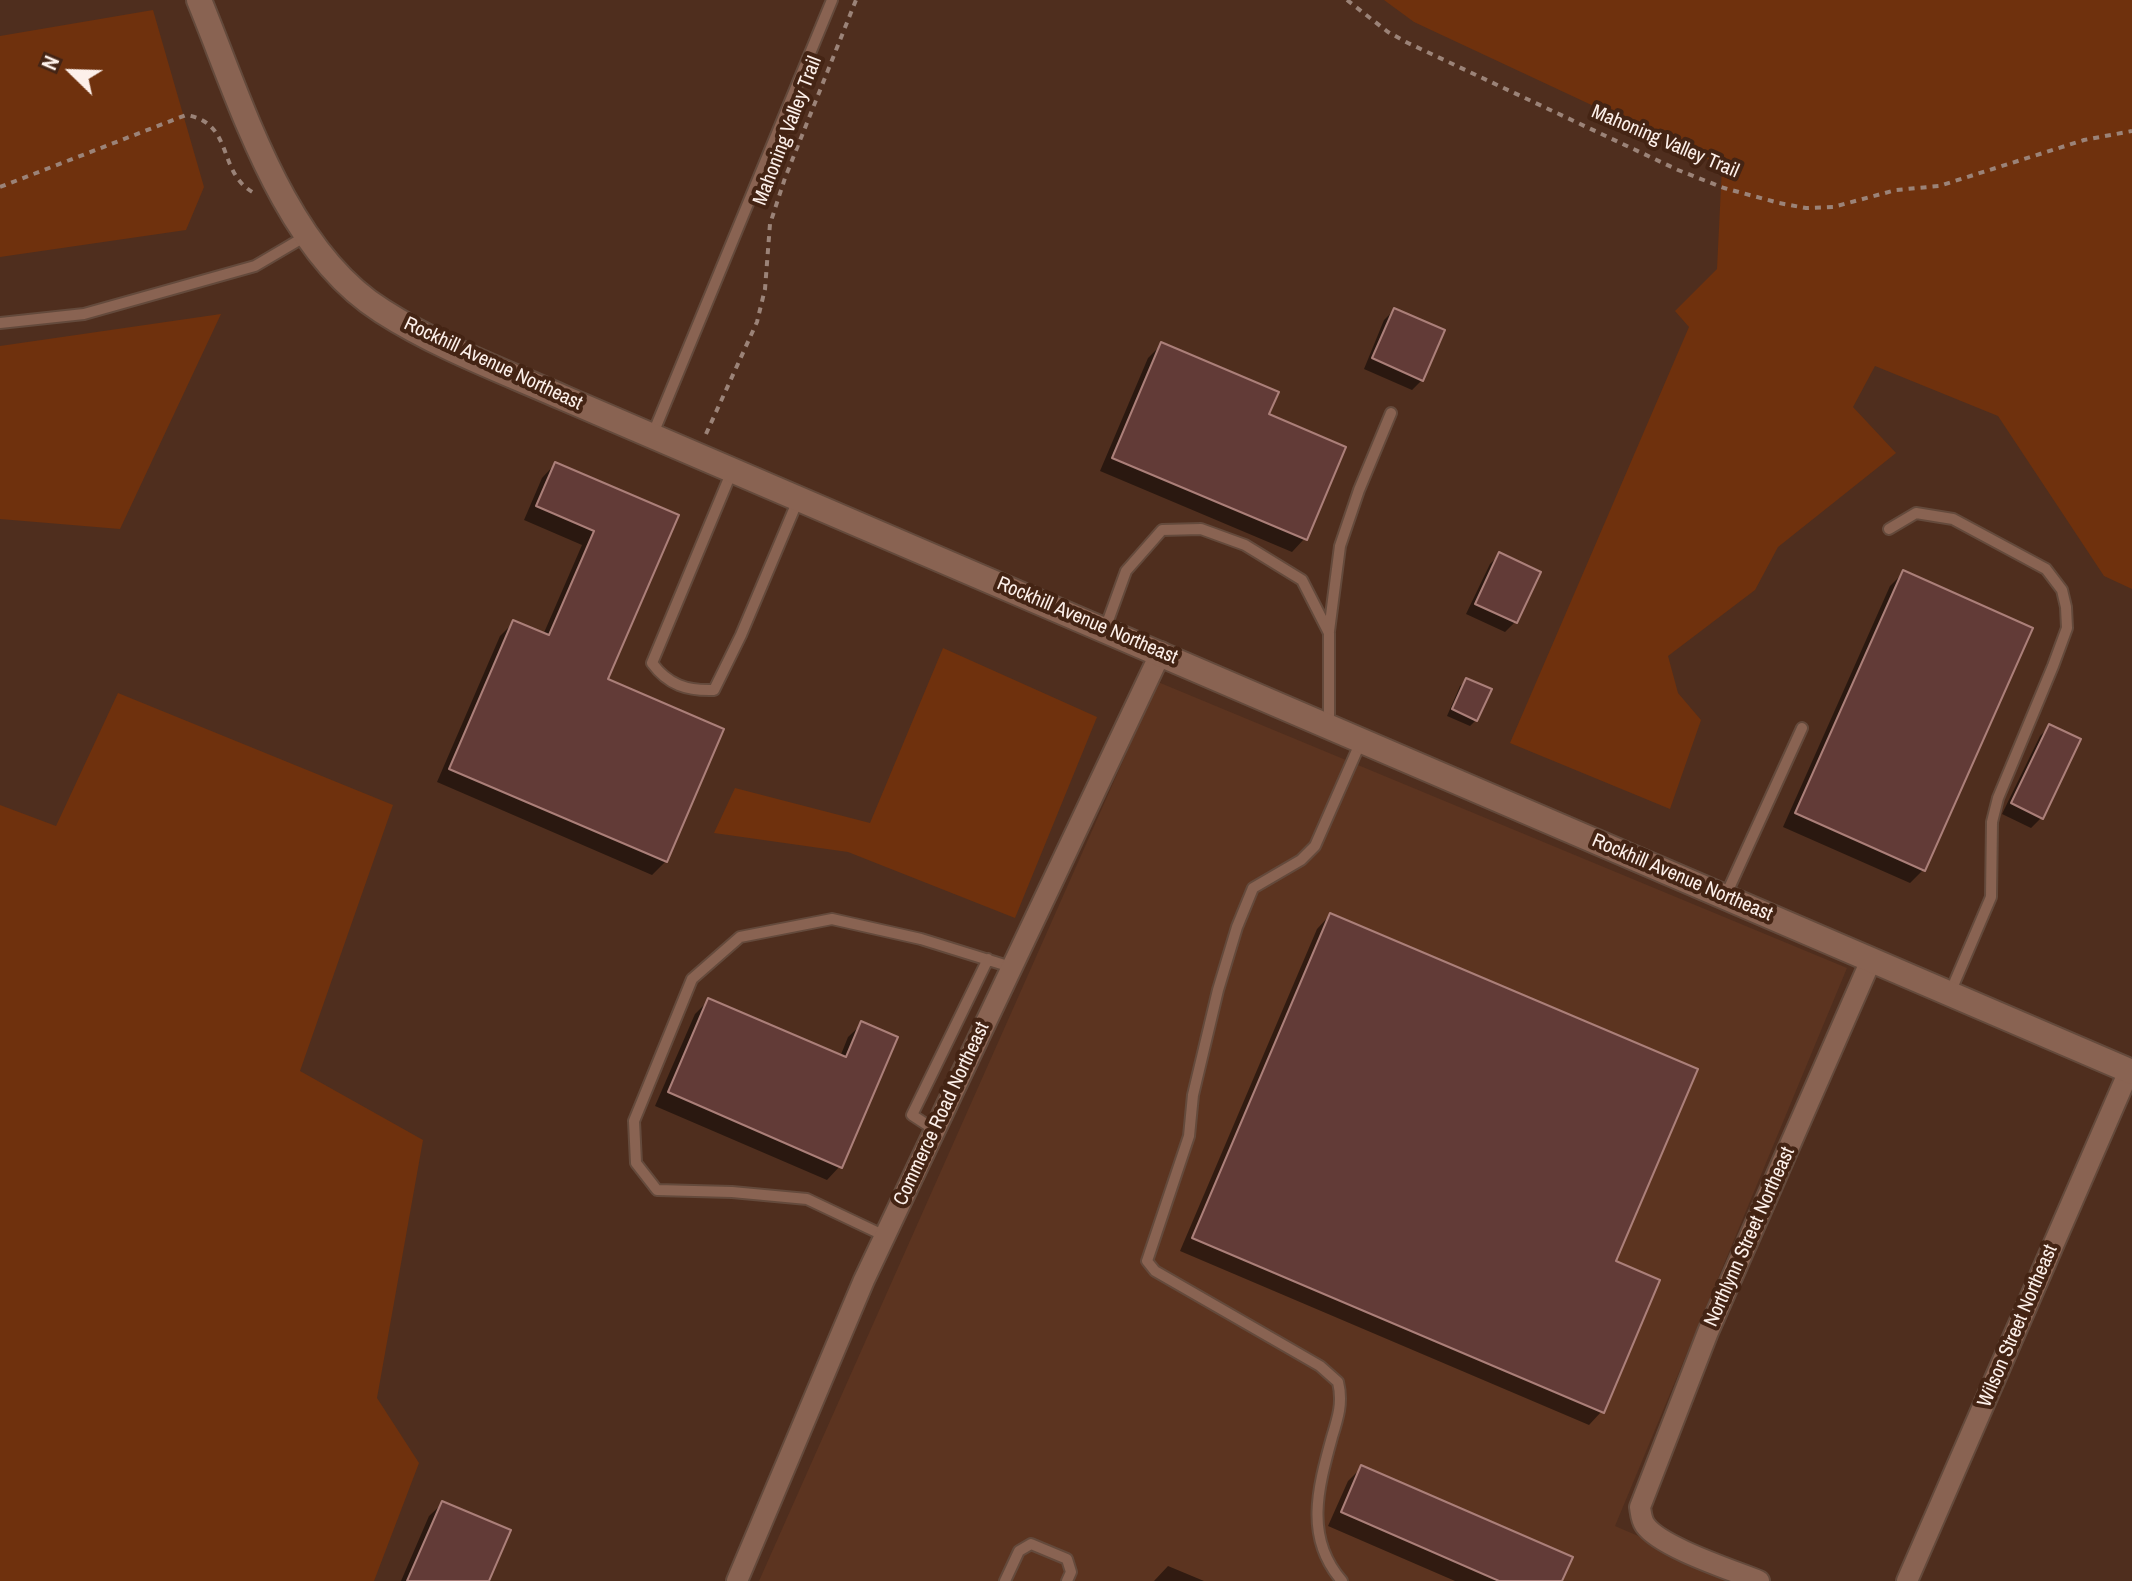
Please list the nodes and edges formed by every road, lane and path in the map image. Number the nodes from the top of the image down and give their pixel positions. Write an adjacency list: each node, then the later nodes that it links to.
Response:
1 (199, 0): 7 (street, Rockhill Avenue Northeast)
2 (832, 0): 11 (lane)
3 (856, 0): 12 (path, Mahoning Valley Trail)
4 (1347, 0): 5 (path, Mahoning Valley Trail)
5 (2132, 131)
6 (0, 187): 7 (path)
7 (287, 203): 8 (street, Rockhill Avenue Northeast)
8 (306, 236): 9 (lane); 11 (street, Rockhill Avenue Northeast)
9 (0, 323)
10 (1391, 413): 17 (lane)
11 (652, 436): 12 (street, Rockhill Avenue Northeast)
12 (698, 455): 13 (street, Rockhill Avenue Northeast)
13 (733, 470): 14 (street, Rockhill Avenue Northeast); 14 (lane)
14 (799, 498): 16 (street, Rockhill Avenue Northeast)
15 (1889, 529): 26 (lane)
16 (1105, 629): 17 (lane); 18 (street, Rockhill Avenue Northeast)
17 (1329, 633): 19 (lane)
18 (1161, 652): 19 (street, Rockhill Avenue Northeast); 25 (street, Commerce Road Northeast)
19 (1329, 725): 21 (street, Rockhill Avenue Northeast)
20 (1802, 728): 22 (lane)
21 (1362, 739): 22 (street, Rockhill Avenue Northeast); 33 (lane)
22 (1725, 897): 24 (street, Rockhill Avenue Northeast)
23 (988, 959): 25 (lane); 28 (lane); 29 (lane)
24 (1871, 960): 26 (street, Rockhill Avenue Northeast); 34 (street, Northlynn Street Northeast)
25 (1011, 967): 28 (street, Commerce Road Northeast)
26 (1950, 993): 27 (street, Rockhill Avenue Northeast)
27 (2131, 1071): 35 (street, Wilson Street Northeast)
28 (935, 1130): 29 (street, Commerce Road Northeast)
29 (885, 1236): 30 (street, Commerce Road Northeast)
30 (737, 1581)
31 (1005, 1581): 32 (lane)
32 (1067, 1581)
33 (1342, 1581)
34 (1759, 1581)
35 (1907, 1581)

